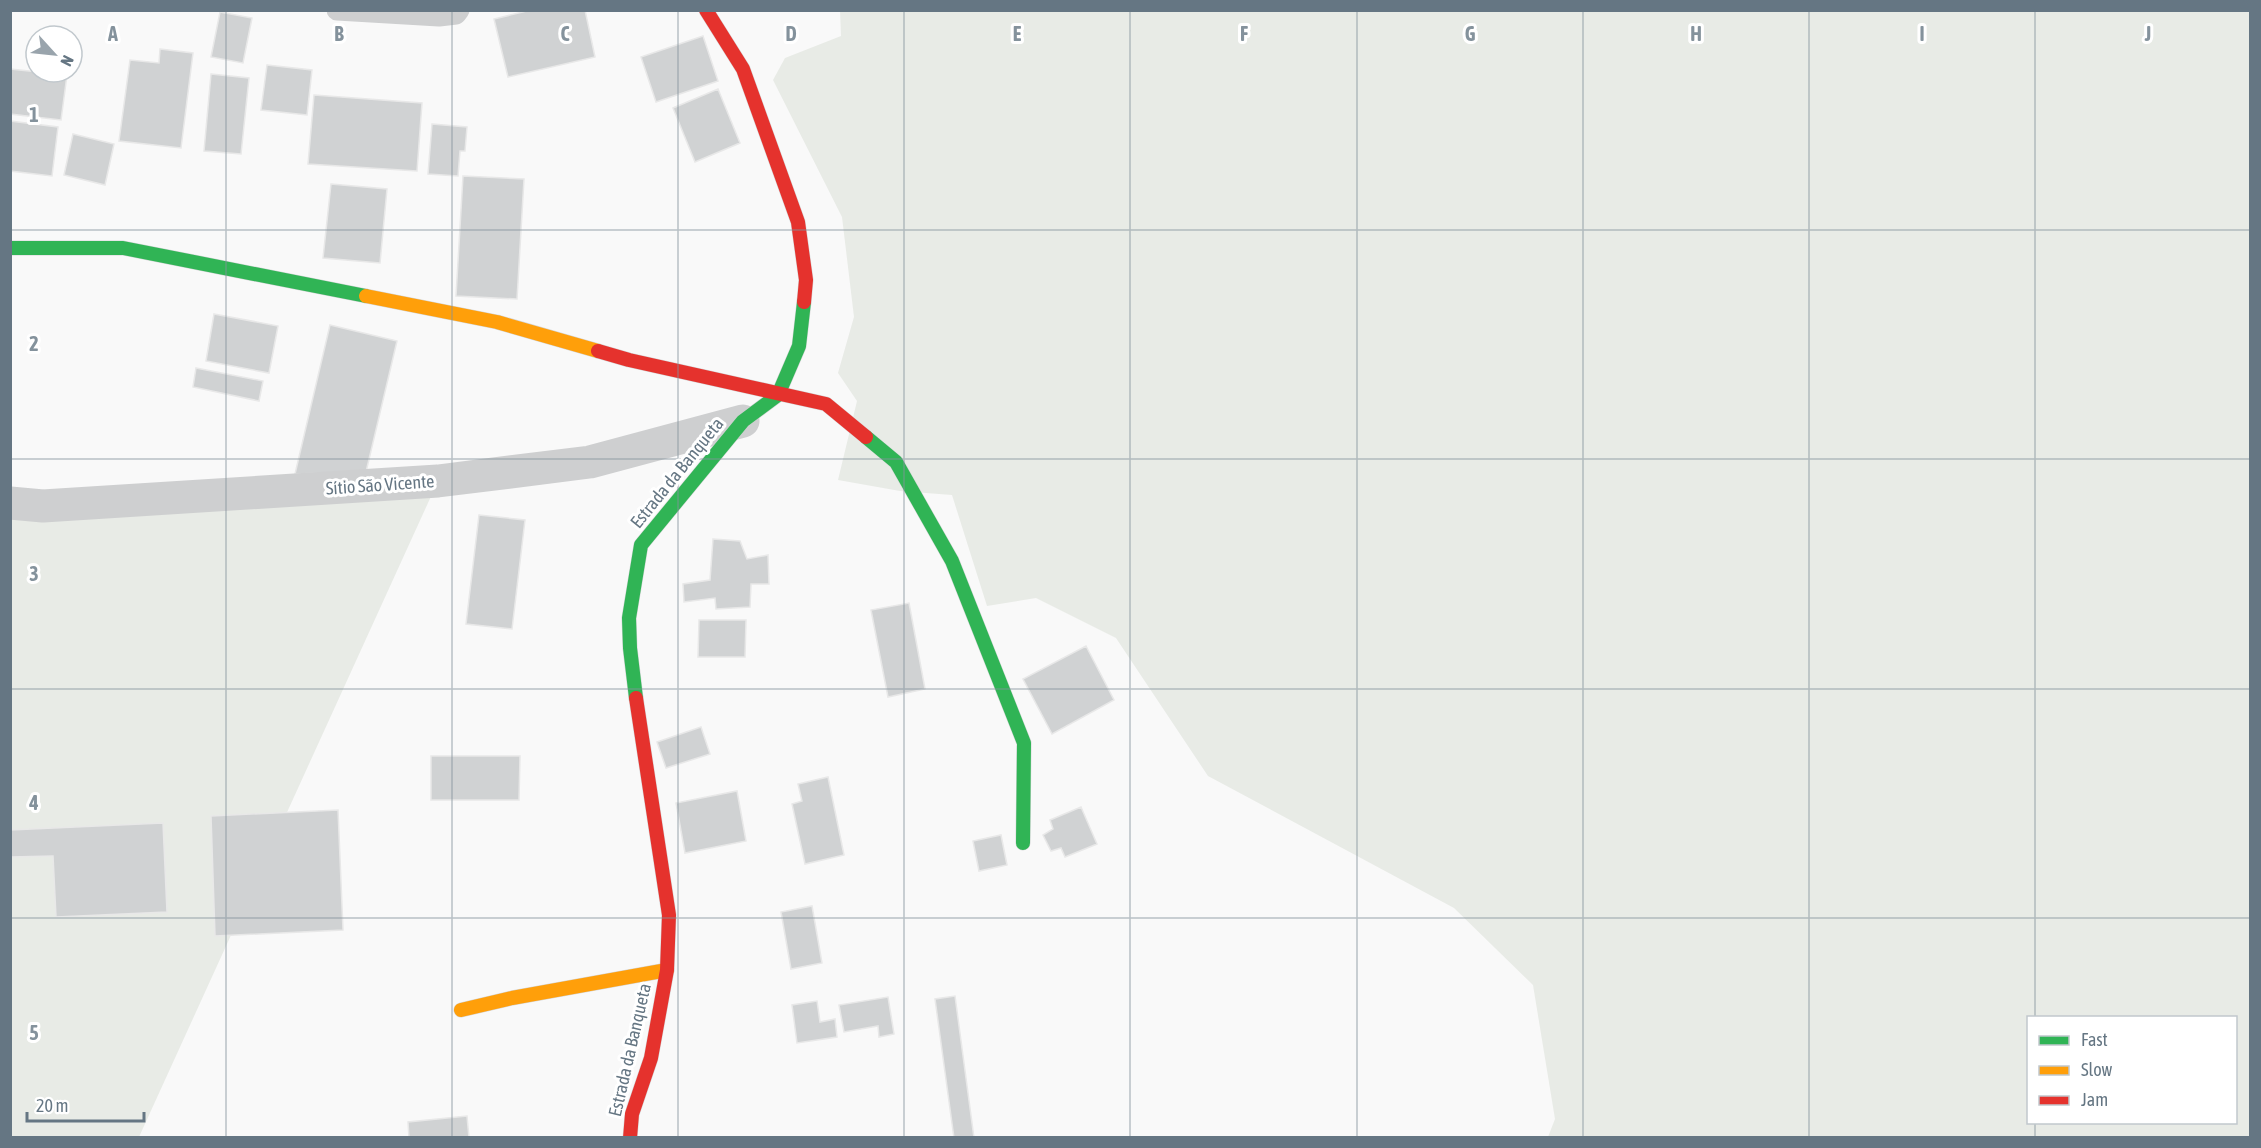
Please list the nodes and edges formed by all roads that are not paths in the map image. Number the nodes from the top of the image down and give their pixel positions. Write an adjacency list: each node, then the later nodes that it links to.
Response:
1 (337, 10): 2 (lane)
2 (459, 10)
3 (706, 10): 5 (street)
4 (10, 248): 5 (street)
5 (778, 395): 6 (street, Estrada da Banqueta); 8 (street)
6 (743, 421): 7 (street, Sítio São Vicente); 9 (street, Estrada da Banqueta)
7 (10, 503)
8 (1023, 843)
9 (667, 970): 10 (street); 11 (street, Estrada da Banqueta)
10 (461, 1010)
11 (630, 1137)

